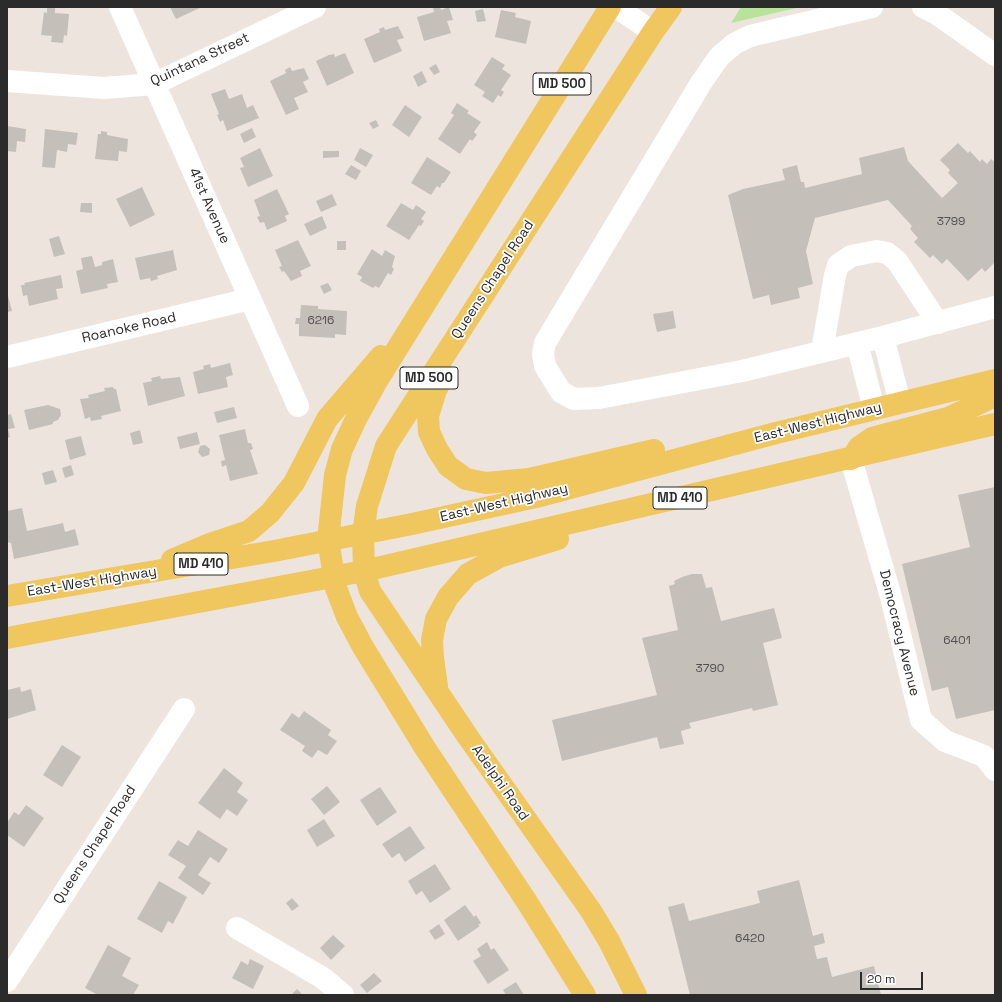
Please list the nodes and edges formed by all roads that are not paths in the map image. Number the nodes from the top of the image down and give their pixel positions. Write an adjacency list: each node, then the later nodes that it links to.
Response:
1 (120, 7): 11 (street, 41st Avenue)
2 (316, 7): 11 (street, Quintana Street)
3 (610, 7): 15 (main road, MD 500)
4 (616, 7): 8 (street)
5 (671, 7): 8 (main road, Queens Chapel Road / MD 500)
6 (872, 7): 19 (street)
7 (923, 7): 9 (street)
8 (653, 32): 12 (main road, Queens Chapel Road / MD 500)
9 (995, 54)
10 (7, 81): 11 (street, Quintana Street)
11 (154, 84): 13 (street, 41st Avenue)
12 (523, 234): 27 (main road); 30 (main road, Queens Chapel Road / MD 500)
13 (250, 299): 20 (street, Roanoke Road); 24 (street, 41st Avenue)
14 (995, 307): 16 (street)
15 (419, 316): 31 (main road, MD 500); 34 (main road)
16 (938, 323): 17 (street); 19 (street)
17 (883, 337): 18 (street); 23 (street)
18 (857, 343): 19 (street); 25 (street)
19 (822, 352)
20 (7, 357)
21 (995, 380): 23 (main road, East-West Highway / MD 410)
22 (995, 396): 28 (main road)
23 (900, 403): 25 (main road, East-West Highway / MD 410)
24 (298, 406)
25 (874, 410): 27 (main road, East-West Highway / MD 410)
26 (995, 424): 28 (main road, MD 410)
27 (776, 433): 30 (main road, East-West Highway / MD 410)
28 (851, 459): 29 (main road, MD 410); 39 (street, Democracy Avenue)
29 (730, 486): 32 (main road, MD 410); 37 (main road)
30 (363, 534): 31 (main road, East-West Highway / MD 410); 32 (main road, Queens Chapel Road / MD 500)
31 (328, 540): 33 (main road, MD 500); 34 (main road, East-West Highway / MD 410)
32 (364, 571): 33 (main road, MD 410); 37 (main road, Adelphi Road)
33 (333, 577): 36 (main road, MD 410); 43 (main road)
34 (74, 585): 35 (main road, East-West Highway / MD 410)
35 (7, 596)
36 (7, 638)
37 (438, 693): 44 (main road, Adelphi Road)
38 (184, 709): 41 (street, Queens Chapel Road)
39 (991, 757)
40 (237, 928): 42 (street)
41 (7, 981)
42 (344, 995)
43 (585, 995)
44 (636, 995)

